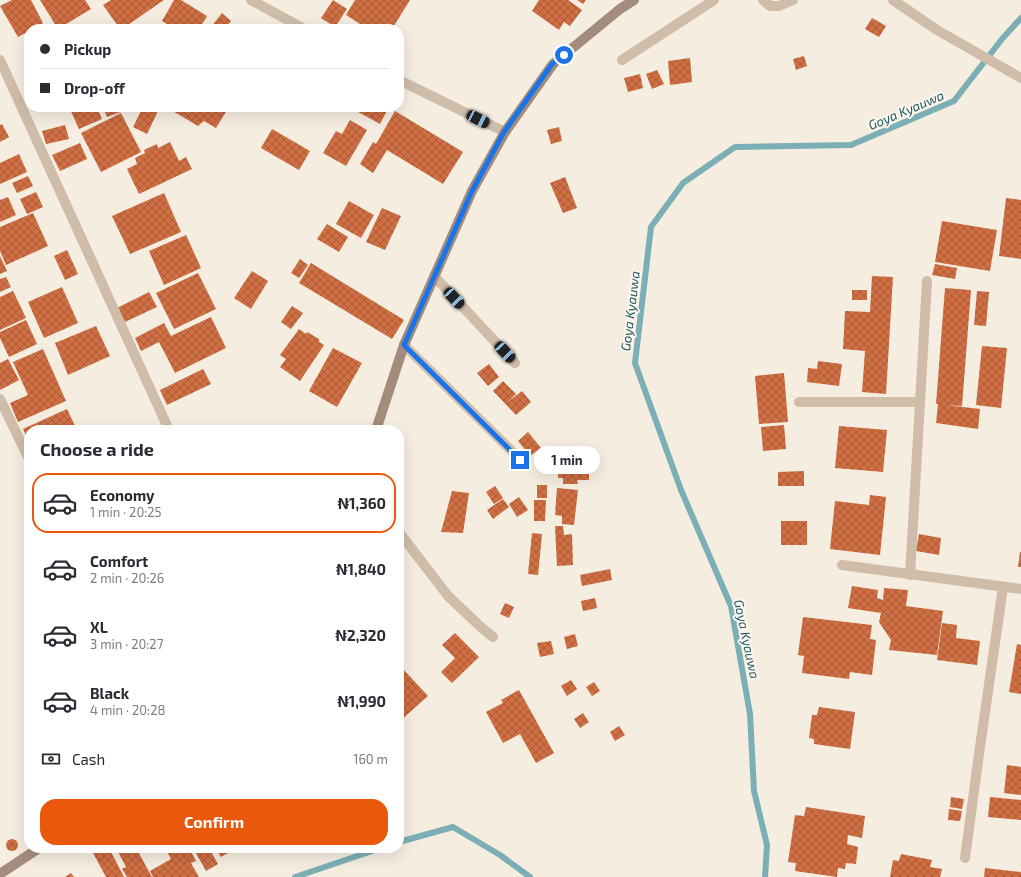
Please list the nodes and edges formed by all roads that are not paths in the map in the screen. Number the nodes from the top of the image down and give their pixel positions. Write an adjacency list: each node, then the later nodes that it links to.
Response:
1 (251, 0): 7 (street)
2 (634, 0): 12 (street)
3 (714, 0): 9 (street)
4 (763, 0): 5 (street)
5 (793, 0)
6 (893, 0): 10 (street)
7 (295, 24)
8 (0, 60): 20 (street)
9 (622, 60)
10 (1021, 78)
11 (404, 82): 12 (street)
12 (504, 132): 13 (street)
13 (434, 276): 15 (street); 16 (street)
14 (927, 281): 19 (street)
15 (404, 345): 21 (street); 23 (street)
16 (515, 363)
17 (0, 399): 22 (street)
18 (799, 402): 19 (street)
19 (920, 402): 26 (street)
20 (167, 425)
21 (378, 425)
22 (24, 449)
23 (520, 460)
24 (404, 539): 29 (street)
25 (842, 565): 26 (street)
26 (910, 574): 27 (street)
27 (1003, 587): 28 (street); 31 (street)
28 (1021, 589)
29 (493, 637)
30 (32, 853): 32 (street)
31 (965, 858)
32 (0, 874)

